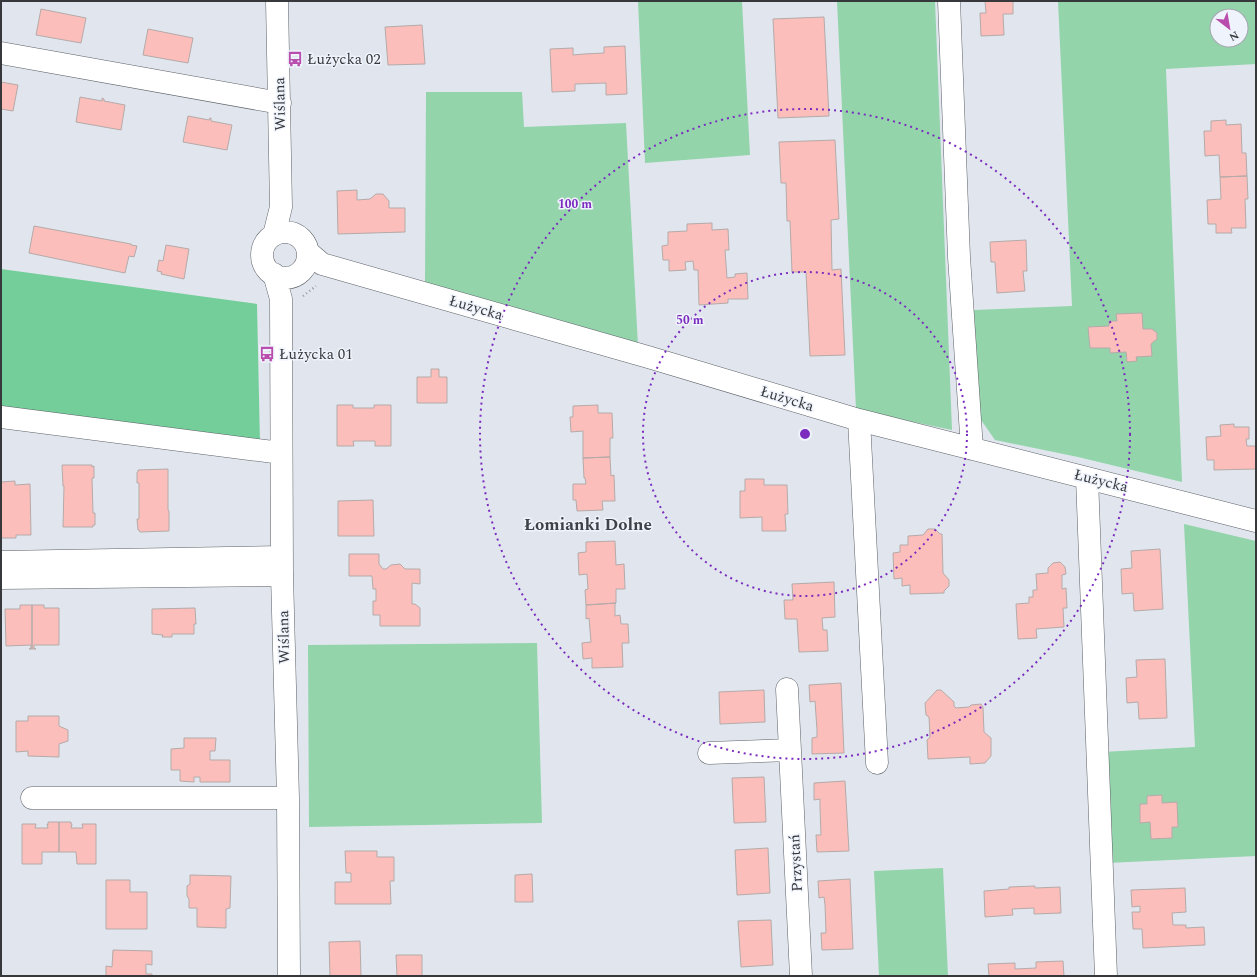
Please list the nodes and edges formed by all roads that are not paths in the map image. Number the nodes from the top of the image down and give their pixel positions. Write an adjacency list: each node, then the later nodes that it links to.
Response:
1 (277, 1): 4 (street, Wiślana)
2 (949, 1): 9 (street)
3 (1, 53): 4 (street)
4 (280, 103): 5 (street, Wiślana)
5 (283, 234): 6 (street); 6 (street)
6 (300, 267): 8 (street, Łużycka); 10 (street, Wiślana)
7 (1, 417): 10 (street)
8 (859, 420): 9 (street, Łużycka); 19 (street)
9 (972, 449): 11 (street, Łużycka)
10 (281, 453): 14 (street, Wiślana)
11 (1087, 478): 12 (street, Łużycka); 24 (street)
12 (1256, 521)
13 (1, 562): 14 (street)
14 (282, 566): 15 (street); 21 (street, Wiślana)
15 (1, 578)
16 (787, 689): 17 (street, Przystań)
17 (790, 750): 18 (street); 23 (street, Przystań)
18 (709, 754)
19 (877, 763)
20 (32, 798): 21 (street)
21 (288, 798): 22 (street, Wiślana)
22 (289, 976)
23 (801, 976)
24 (1106, 976)

